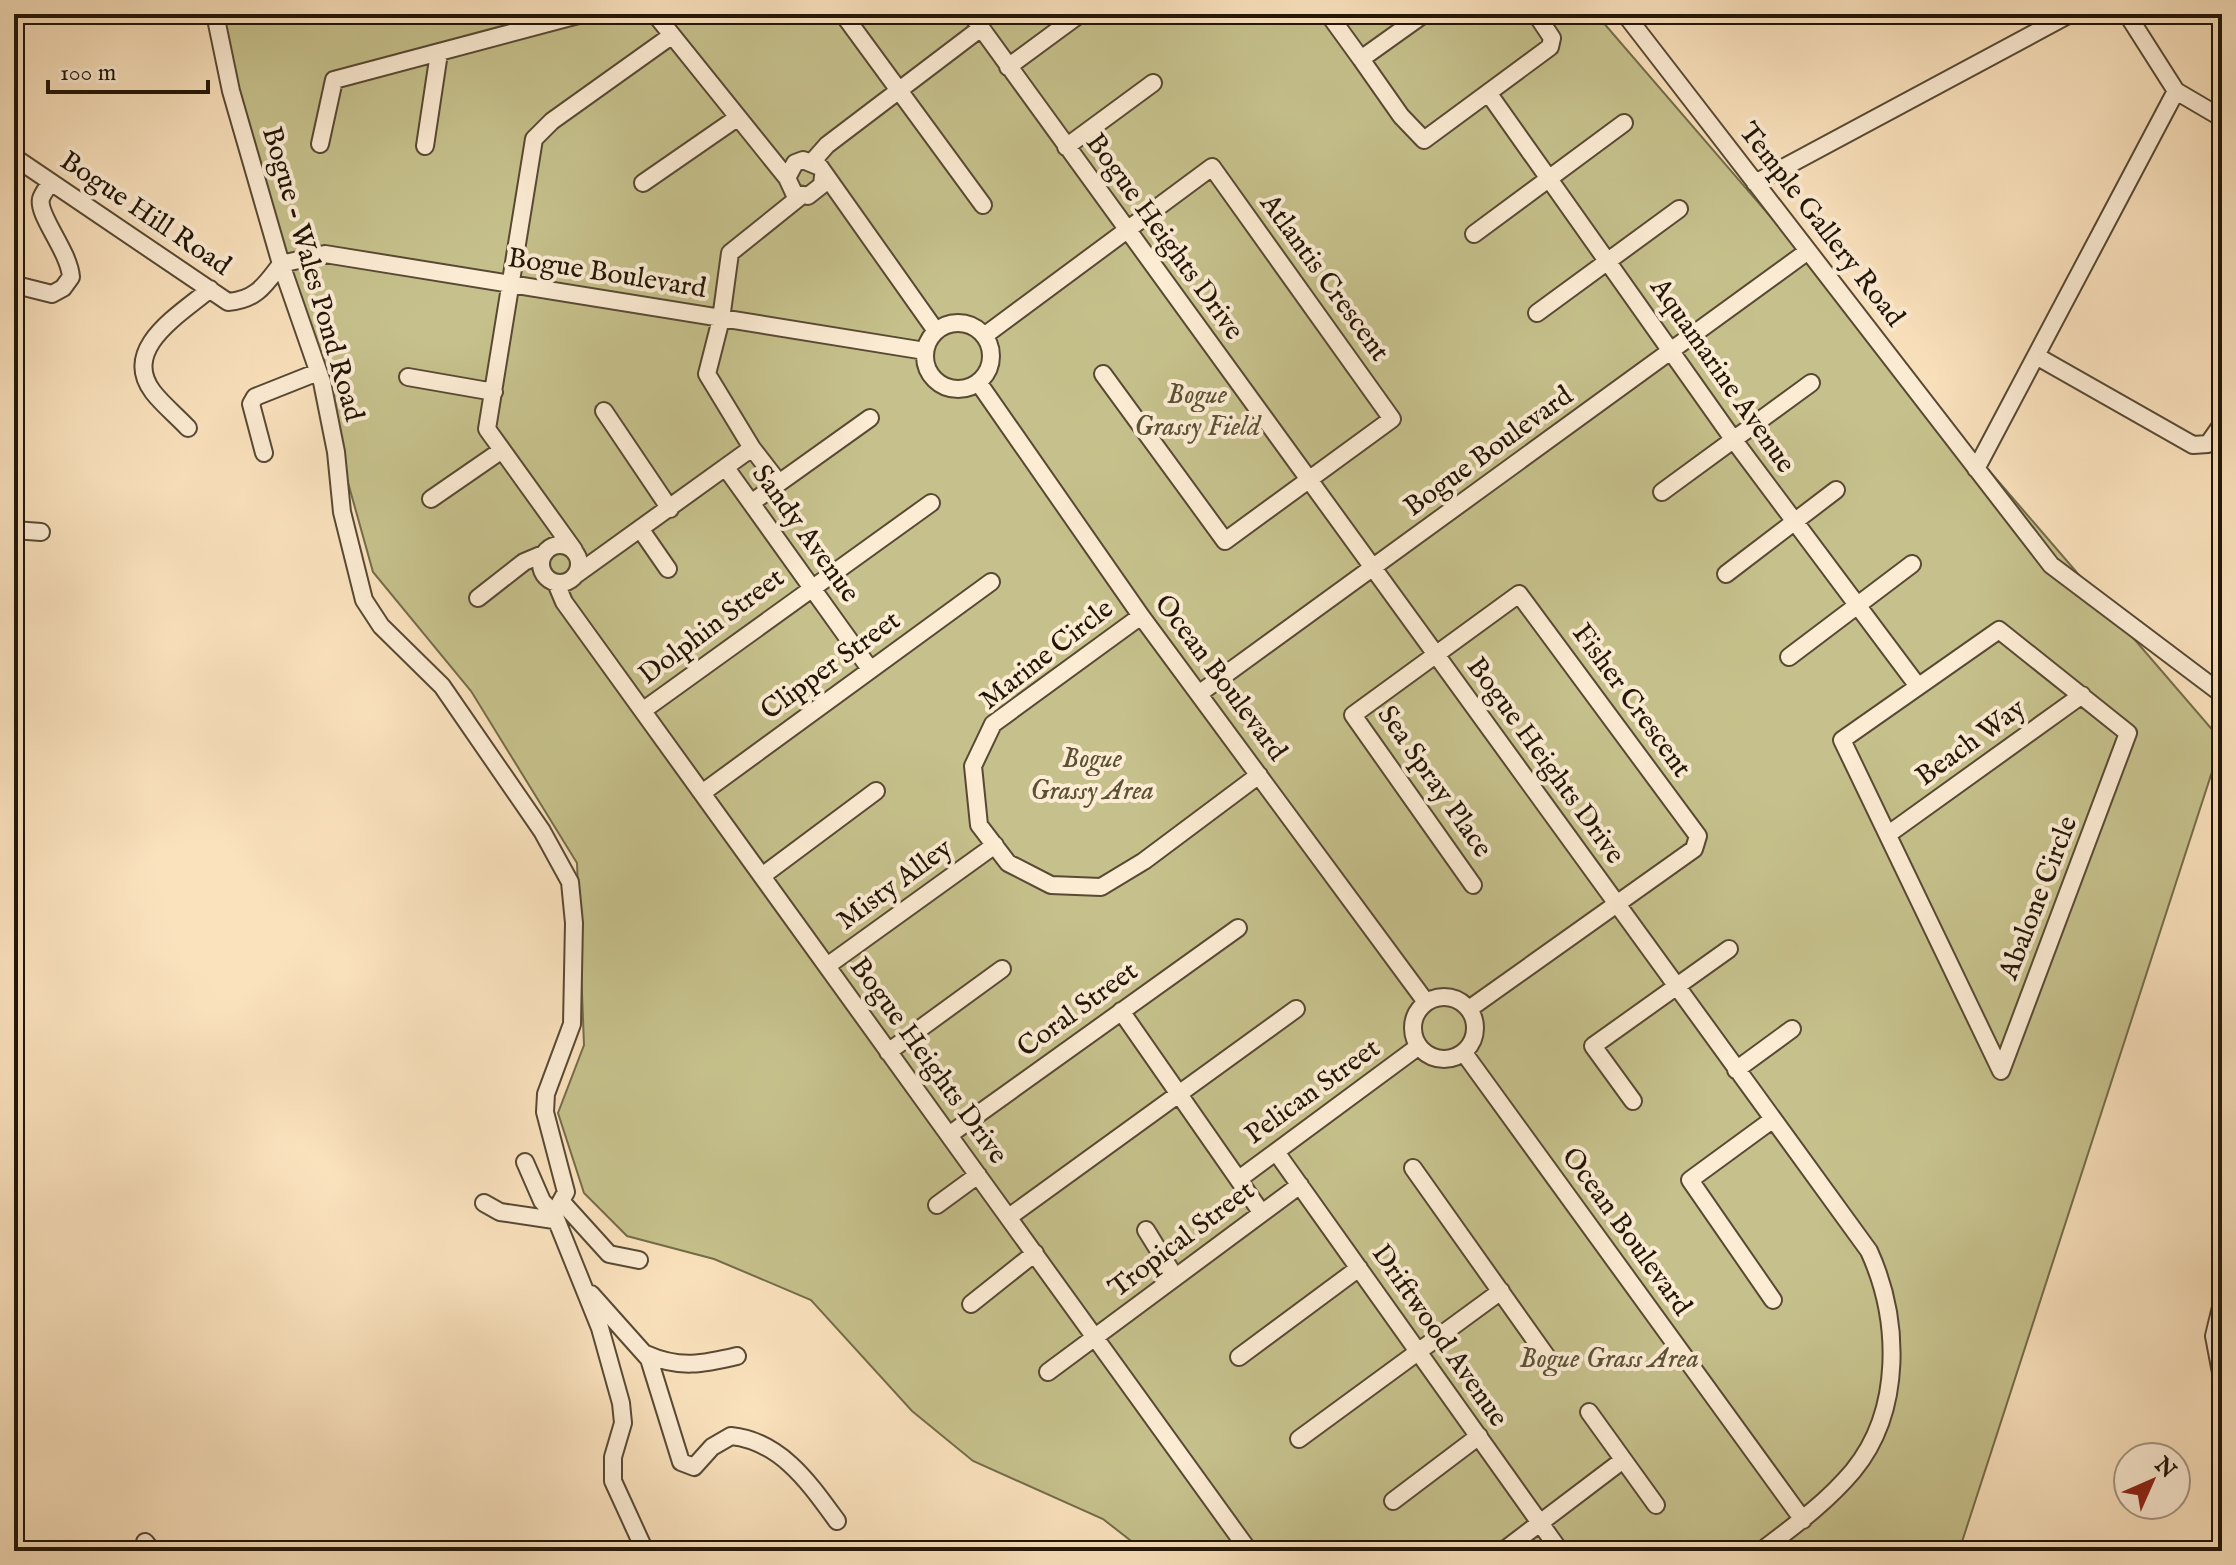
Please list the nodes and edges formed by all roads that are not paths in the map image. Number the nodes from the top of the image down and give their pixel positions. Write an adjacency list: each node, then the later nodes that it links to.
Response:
1 (215, 14): 43 (street, Bogue - Wales Pond Road)
2 (582, 14): 15 (street)
3 (655, 14): 14 (street)
4 (843, 14): 19 (street)
5 (971, 14): 13 (street, Bogue Heights Drive)
6 (1080, 14): 17 (street)
7 (1424, 14): 16 (street)
8 (1536, 14): 21 (street)
9 (1625, 14): 35 (street, Temple Gallery Road)
10 (2070, 14): 35 (street)
11 (2127, 14): 20 (street)
12 (1332, 19): 16 (street)
13 (981, 28): 17 (street, Bogue Heights Drive); 19 (street)
14 (671, 36): 22 (street); 44 (street)
15 (439, 53): 25 (street); 26 (street)
16 (1361, 59): 21 (street)
17 (1008, 67): 27 (street, Bogue Heights Drive)
18 (1153, 83): 27 (street)
19 (898, 91): 29 (street); 37 (street)
20 (2176, 91): 23 (street); 53 (street)
21 (1489, 94): 32 (street, Aquamarine Avenue)
22 (737, 118): 31 (street); 34 (street)
23 (2222, 118)
24 (1624, 123): 32 (street)
25 (320, 144)
26 (425, 146)
27 (1066, 147): 39 (street, Bogue Heights Drive)
28 (14, 157): 33 (street, Bogue Hill Road)
29 (812, 162): 30 (street); 31 (street)
30 (823, 176): 36 (street); 49 (street)
31 (787, 178): 36 (street)
32 (1548, 179): 40 (street); 42 (street, Aquamarine Avenue)
33 (51, 182): 45 (street); 46 (street, Bogue Hill Road)
34 (643, 183)
35 (1755, 183): 41 (street, Temple Gallery Road)
36 (801, 196): 48 (street)
37 (983, 205)
38 (1679, 209): 42 (street)
39 (1129, 230): 50 (street); 70 (street, Bogue Heights Drive); 70 (street, Atlantis Crescent)
40 (1474, 234)
41 (1808, 251): 51 (street, Bogue Boulevard); 69 (street, Temple Gallery Road)
42 (1609, 261): 47 (street); 51 (street, Aquamarine Avenue)
43 (281, 264): 44 (street, Bogue Boulevard); 46 (street, Bogue Hill Road); 54 (street, Bogue - Wales Pond Road)
44 (513, 285): 48 (street, Bogue Boulevard); 59 (street)
45 (14, 288)
46 (210, 289): 63 (street)
47 (1537, 313)
48 (721, 319): 52 (street, Bogue Boulevard); 65 (street)
49 (936, 331): 50 (street); 52 (street)
50 (984, 336): 57 (street)
51 (1672, 349): 64 (street, Aquamarine Avenue); 87 (street, Bogue Boulevard)
52 (925, 351): 57 (street)
53 (2038, 357): 62 (street); 69 (street)
54 (318, 372): 67 (street); 138 (street, Bogue - Wales Pond Road)
55 (1103, 374): 70 (street)
56 (408, 377): 59 (street)
57 (978, 382): 95 (street, Ocean Boulevard)
58 (1811, 383): 64 (street)
59 (494, 392): 66 (street)
60 (604, 411): 77 (street)
61 (870, 418): 71 (street)
62 (2222, 424)
63 (188, 428)
64 (1733, 439): 73 (street); 78 (street, Aquamarine Avenue)
65 (752, 448): 68 (street, Sandy Avenue); 71 (street)
66 (502, 450): 74 (street); 79 (street)
67 (264, 453)
68 (726, 468): 75 (street, Sandy Avenue); 77 (street, Sandy Avenue)
69 (1976, 469): 101 (street, Temple Gallery Road)
70 (1307, 480): 87 (street, Bogue Heights Drive)
71 (779, 483): 75 (street)
72 (1836, 490): 78 (street)
73 (1662, 492)
74 (431, 499)
75 (751, 503): 91 (street, Sandy Avenue)
76 (931, 503): 91 (street, Dolphin Street)
77 (670, 509): 81 (street, Sandy Avenue)
78 (1794, 521): 88 (street); 94 (street, Aquamarine Avenue)
79 (557, 525): 83 (street); 85 (street)
80 (14, 530): 82 (street)
81 (641, 530): 85 (street, Sandy Avenue); 86 (street)
82 (41, 532)
83 (546, 556): 85 (street); 90 (street); 92 (street)
84 (1912, 564): 94 (street)
85 (580, 565): 90 (street); 93 (street)
86 (668, 569)
87 (1372, 569): 96 (street, Bogue Heights Drive); 100 (street, Bogue Boulevard)
88 (1726, 574)
89 (991, 582): 98 (street, Clipper Street)
90 (556, 583): 93 (street, Bogue Heights Drive)
91 (810, 587): 98 (street, Sandy Avenue); 103 (street, Dolphin Street)
92 (478, 598)
93 (564, 602): 103 (street, Bogue Heights Drive)
94 (1859, 605): 97 (street); 99 (street, Aquamarine Avenue)
95 (1141, 616): 100 (street, Ocean Boulevard); 108 (street, Marine Circle)
96 (1436, 654): 110 (street, Sea Spray Place); 111 (street, Bogue Heights Drive); 111 (street, Fisher Crescent)
97 (1789, 657)
98 (870, 669): 106 (street, Clipper Street)
99 (1917, 685): 102 (street, Abalone Circle); 107 (street, Abalone Circle)
100 (1200, 693): 104 (street, Ocean Boulevard)
101 (2222, 694)
102 (2082, 695): 107 (street, Beach Way); 107 (street, Abalone Circle)
103 (645, 709): 106 (street, Bogue Heights Drive)
104 (1259, 775): 108 (street, Marine Circle); 117 (street, Ocean Boulevard)
105 (876, 791): 109 (street)
106 (702, 793): 109 (street, Bogue Heights Drive)
107 (1890, 833)
108 (995, 845): 114 (street, Misty Alley)
109 (762, 876): 114 (street, Bogue Heights Drive)
110 (1473, 885)
111 (1617, 904): 116 (street, Bogue Heights Drive); 119 (street)
112 (1238, 928): 120 (street, Coral Street)
113 (1729, 949): 116 (street)
114 (827, 966): 123 (street, Bogue Heights Drive)
115 (1002, 969): 123 (street)
116 (1676, 986): 125 (street, Bogue Heights Drive); 127 (street)
117 (1426, 1002): 119 (street); 122 (street)
118 (1296, 1009): 126 (street)
119 (1469, 1009): 124 (street)
120 (1121, 1011): 126 (street); 129 (street, Coral Street)
121 (1792, 1029): 125 (street)
122 (1419, 1046): 124 (street); 130 (street, Pelican Street)
123 (888, 1052): 129 (street, Bogue Heights Drive)
124 (1464, 1053): 165 (street, Ocean Boulevard)
125 (1736, 1070): 128 (street, Bogue Heights Drive)
126 (1179, 1094): 134 (street); 140 (street)
127 (1633, 1101)
128 (1772, 1120): 148 (street); 165 (street, Bogue Heights Drive)
129 (949, 1135): 133 (street, Bogue Heights Drive)
130 (1276, 1152): 134 (street, Pelican Street); 135 (street, Driftwood Avenue)
131 (525, 1162): 138 (street)
132 (1413, 1168): 147 (street)
133 (978, 1175): 137 (street); 140 (street, Bogue Heights Drive)
134 (1239, 1179): 139 (street)
135 (1300, 1185): 139 (street, Tropical Street); 144 (street, Driftwood Avenue)
136 (484, 1203): 138 (street)
137 (937, 1205)
138 (556, 1212): 143 (street); 146 (street, Bogue - Wales Pond Road)
139 (1261, 1212): 145 (street, Tropical Street)
140 (1009, 1217): 142 (street, Bogue Heights Drive)
141 (1146, 1230): 145 (street)
142 (1035, 1253): 150 (street); 151 (street, Bogue Heights Drive)
143 (639, 1260)
144 (1359, 1268): 152 (street, Driftwood Avenue); 155 (street)
145 (1175, 1277): 151 (street, Tropical Street)
146 (582, 1284): 153 (street); 168 (street, Bogue - Wales Pond Road)
147 (1501, 1291): 152 (street); 156 (street)
148 (1773, 1300)
149 (2222, 1303): 158 (street)
150 (971, 1304)
151 (1096, 1337): 157 (street, Tropical Street); 169 (street, Bogue Heights Drive)
152 (1419, 1352): 160 (street, Driftwood Avenue); 161 (street)
153 (646, 1354): 154 (street); 166 (street)
154 (737, 1356)
155 (1239, 1357)
156 (1547, 1357)
157 (1048, 1372)
158 (2222, 1378)
159 (1589, 1412): 162 (street)
160 (1479, 1436): 163 (street); 167 (street, Driftwood Avenue)
161 (1299, 1439)
162 (1623, 1460): 164 (street); 167 (street)
163 (1393, 1501)
164 (1656, 1505)
165 (1803, 1520): 172 (street, Bogue Heights Drive)
166 (837, 1521)
167 (1540, 1523): 170 (street); 171 (street, Driftwood Avenue)
168 (645, 1551)
169 (1249, 1551)
170 (1503, 1551)
171 (1560, 1551)
172 (1761, 1551)

